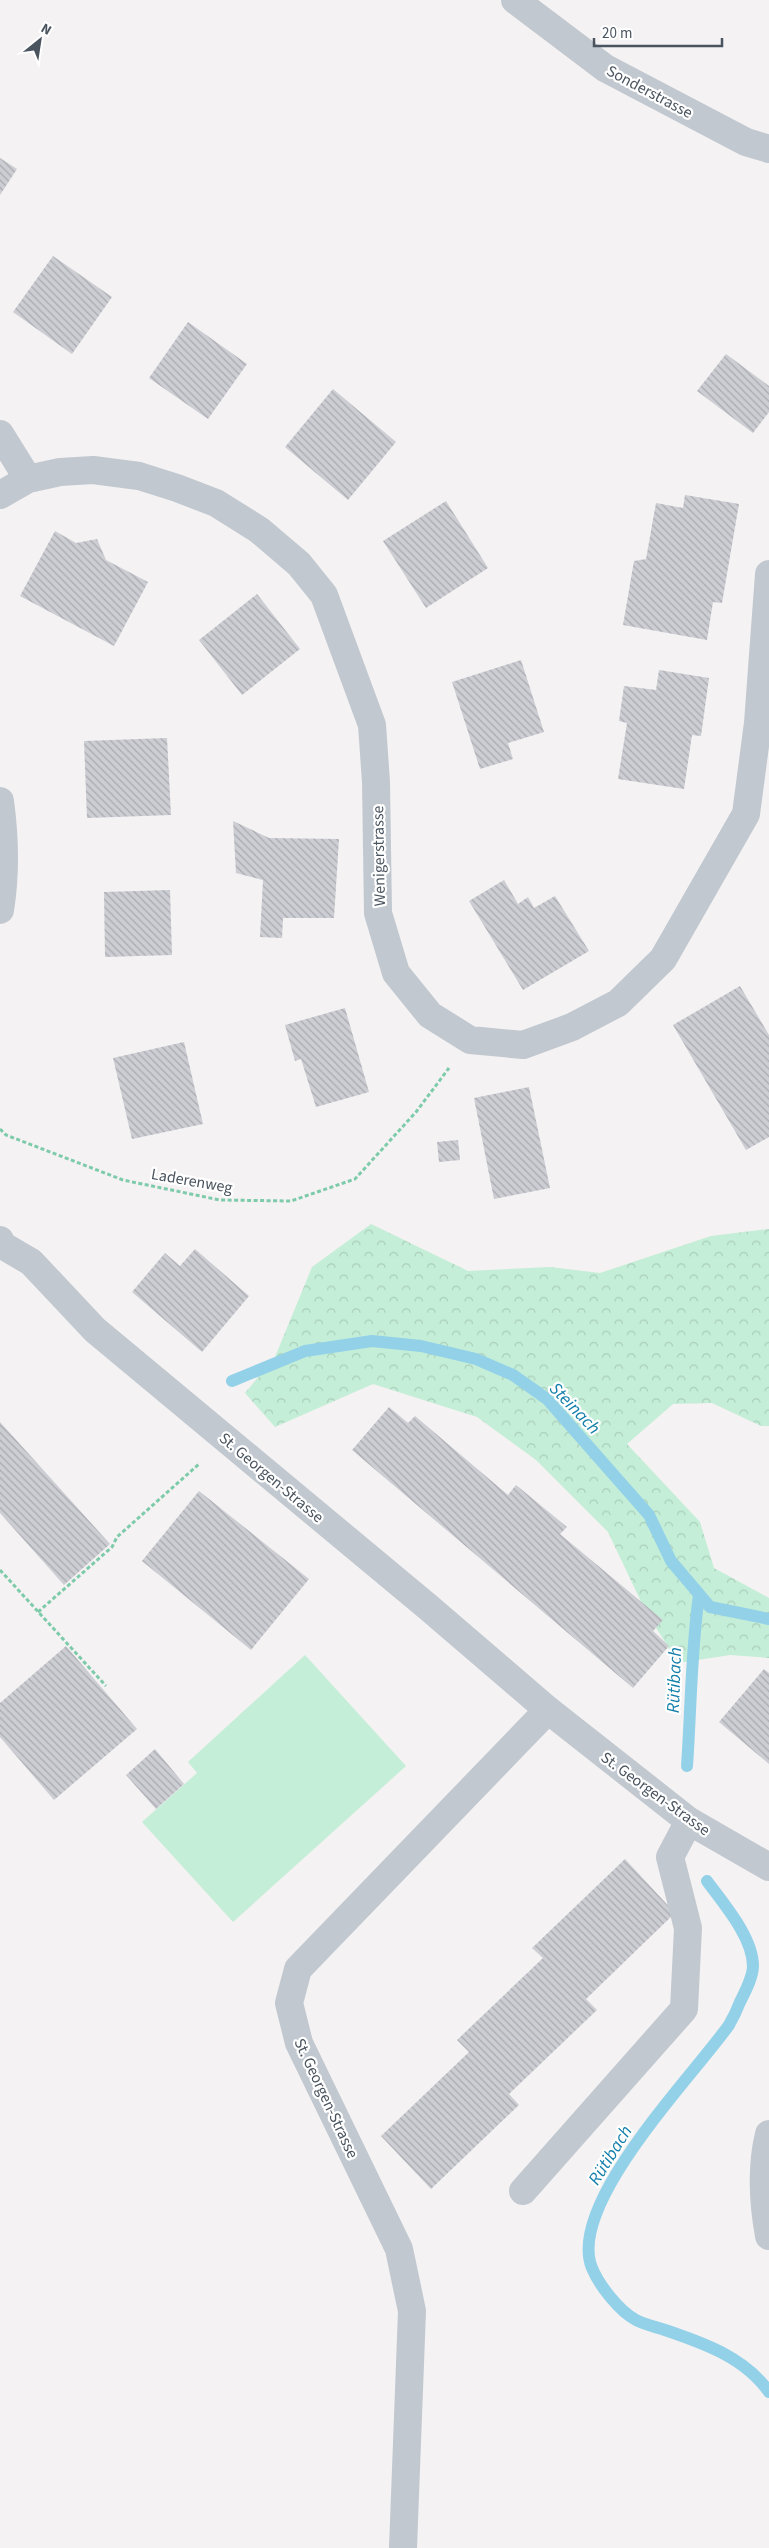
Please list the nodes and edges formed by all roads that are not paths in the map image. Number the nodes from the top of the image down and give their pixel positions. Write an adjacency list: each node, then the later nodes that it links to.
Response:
1 (515, 0): 2 (street, Sonderstrasse)
2 (769, 149)
3 (0, 434): 4 (street)
4 (28, 479): 5 (street, Wenigerstrasse); 6 (street, Wenigerstrasse)
5 (0, 495)
6 (769, 574)
7 (0, 801): 8 (street)
8 (0, 910)
9 (1, 1244): 10 (street, St. Georgen-Strasse)
10 (548, 1710): 11 (street, St. Georgen-Strasse); 16 (street, St. Georgen-Strasse)
11 (689, 1821): 12 (street, St. Georgen-Strasse); 14 (street)
12 (769, 1867)
13 (769, 2134): 15 (street)
14 (523, 2191)
15 (769, 2236)
16 (402, 2548)

